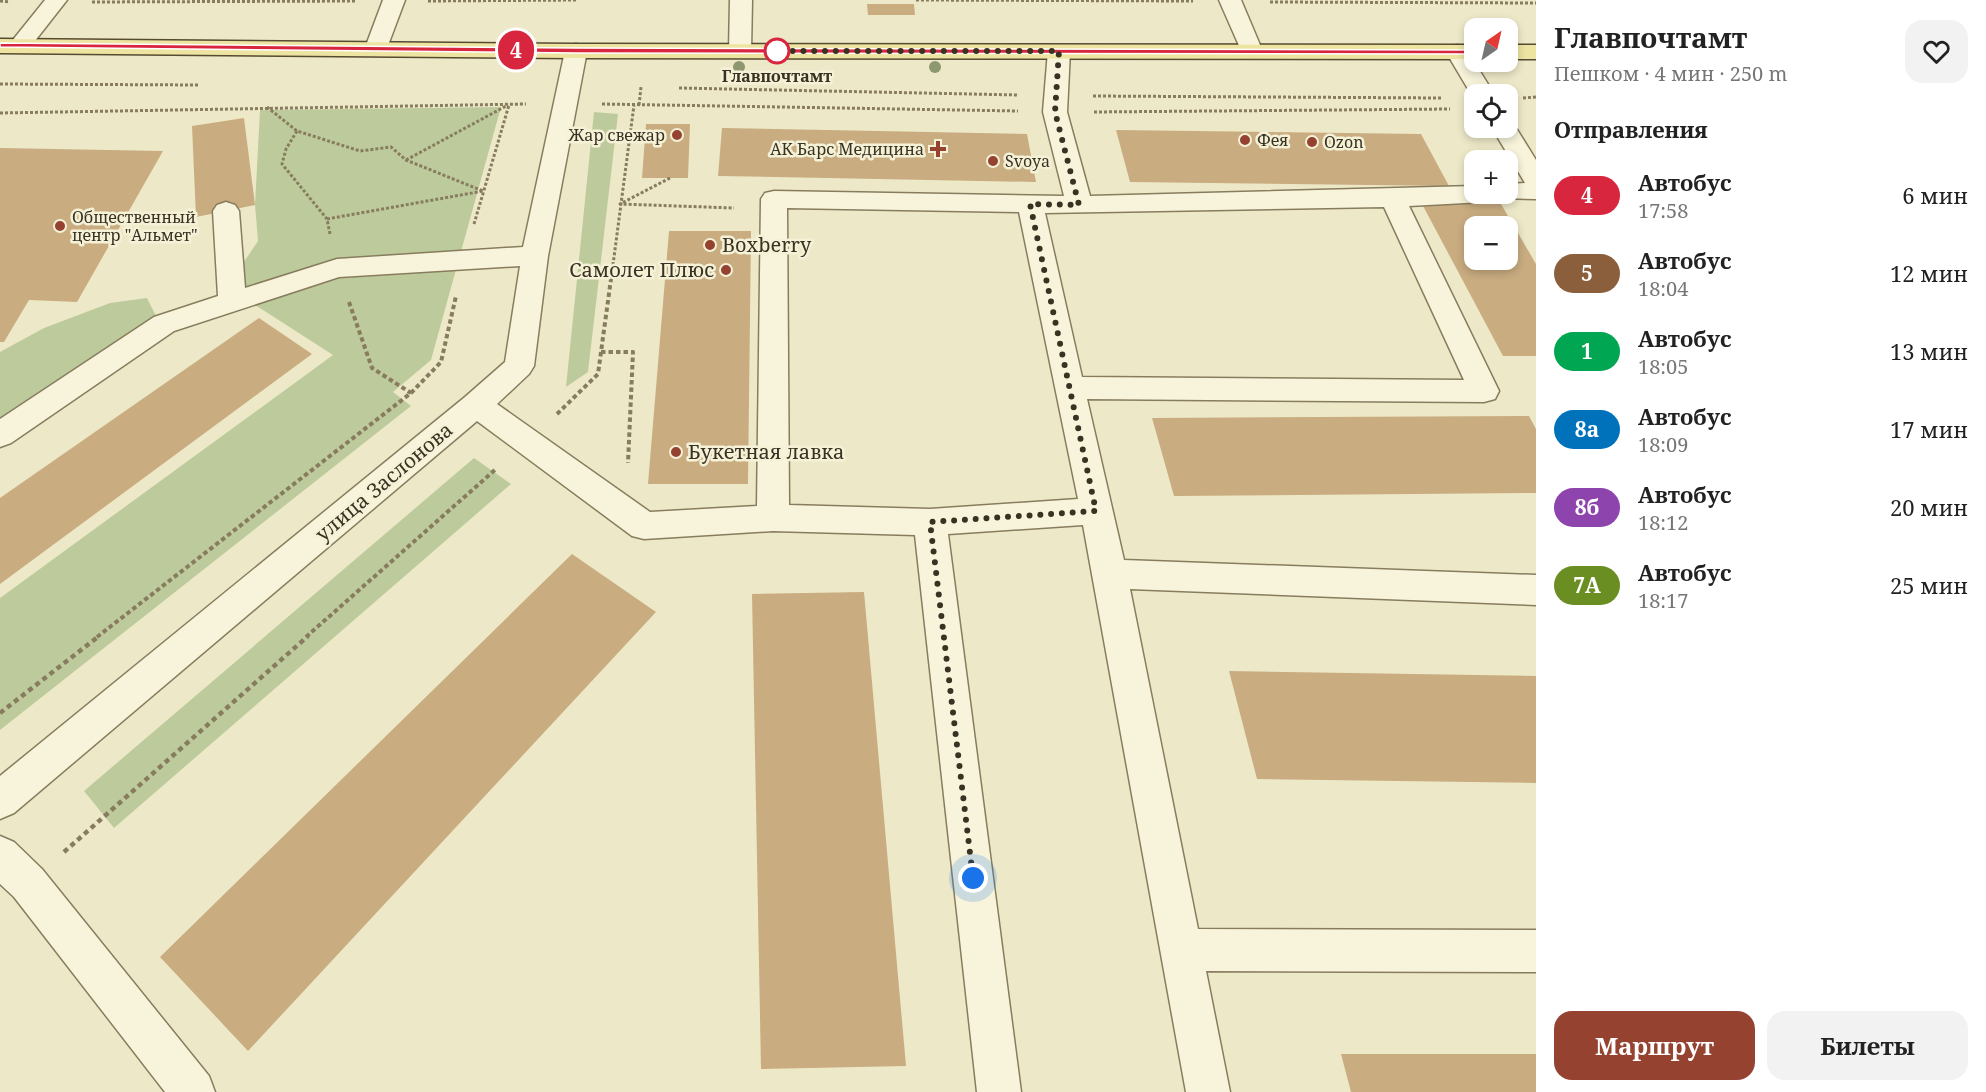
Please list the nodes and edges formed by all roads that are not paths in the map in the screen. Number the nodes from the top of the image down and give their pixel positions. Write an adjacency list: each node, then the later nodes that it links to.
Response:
1 (394, 0): 6 (street)
2 (741, 0): 8 (street)
3 (1230, 0): 10 (street)
4 (55, 1): 5 (street)
5 (10, 46): 6 (main road)
6 (376, 48): 7 (main road)
7 (576, 51): 8 (main road); 23 (street, улица Заслонова)
8 (740, 51): 9 (main road)
9 (1059, 51): 10 (main road); 21 (street)
10 (1252, 52): 11 (main road)
11 (1464, 52)
12 (1518, 52): 13 (main road)
13 (1536, 52)
14 (1510, 138): 15 (street)
15 (1536, 181)
16 (1536, 191): 17 (street)
17 (1518, 192)
18 (1464, 195): 19 (street)
19 (1393, 198): 21 (street); 25 (street)
20 (1030, 204): 21 (street); 25 (street); 29 (street)
21 (1079, 205)
22 (226, 211): 24 (street)
23 (535, 256): 24 (street); 26 (street, улица Заслонова)
24 (232, 302): 27 (street)
25 (1070, 388): 28 (street)
26 (476, 405): 29 (street); 33 (street, улица Заслонова)
27 (0, 435)
28 (1096, 511): 30 (street); 31 (street)
29 (773, 518): 30 (street)
30 (930, 522): 38 (street)
31 (1110, 574): 32 (street); 35 (street)
32 (1536, 590)
33 (0, 800)
34 (0, 856): 37 (street)
35 (1180, 950): 36 (street); 39 (street)
36 (1536, 951)
37 (193, 1092)
38 (999, 1092)
39 (1208, 1092)

